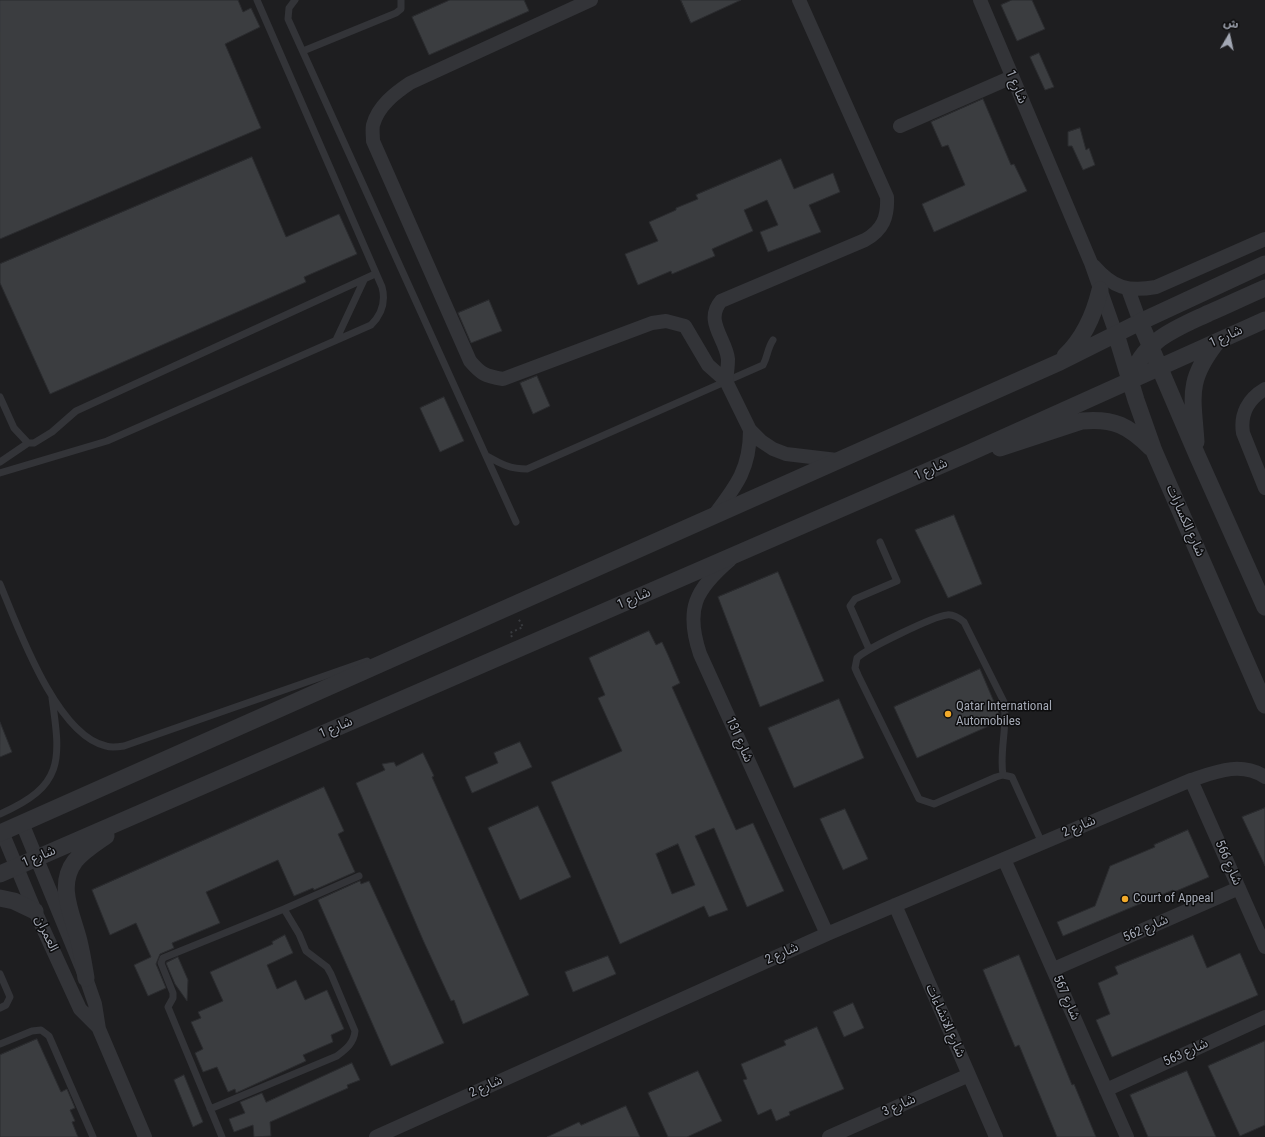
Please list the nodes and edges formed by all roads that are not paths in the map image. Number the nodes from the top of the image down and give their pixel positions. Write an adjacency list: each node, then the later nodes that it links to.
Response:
1 (257, 0): 13 (lane)
2 (295, 0): 7 (lane)
3 (401, 0): 7 (lane)
4 (591, 0): 28 (street)
5 (799, 0): 28 (street)
6 (980, 0): 8 (street, شارع 1)
7 (302, 51): 35 (lane)
8 (1012, 77): 9 (street); 11 (street, شارع 1)
9 (900, 126)
10 (1265, 239): 16 (street, شارع 1)
11 (1091, 263): 16 (street, شارع 1); 17 (street, شارع 1)
12 (1265, 264): 19 (street)
13 (375, 274): 14 (lane); 21 (lane)
14 (364, 280): 21 (lane); 32 (lane)
15 (1265, 288): 24 (street)
16 (1128, 289): 19 (street)
17 (1100, 290): 20 (street, شارع 1); 25 (street)
18 (1265, 320): 23 (street, شارع 1)
19 (1140, 322): 20 (street); 24 (street)
20 (1116, 334): 25 (street); 27 (street, شارع الكسارات)
21 (336, 340): 39 (lane)
22 (773, 340): 28 (lane)
23 (1217, 341): 26 (street, شارع 1); 36 (street)
24 (1150, 347): 26 (street); 27 (street)
25 (1060, 362): 37 (street)
26 (1159, 367): 27 (street, شارع 1); 36 (street)
27 (1130, 380): 33 (street, شارع الكسارات); 34 (street, شارع 1)
28 (726, 381): 31 (street); 35 (lane)
29 (1265, 389): 40 (street)
30 (0, 397): 32 (lane)
31 (750, 430): 37 (street); 41 (street)
32 (28, 443): 38 (lane)
33 (1154, 451): 34 (street); 50 (street, شارع الكسارات)
34 (967, 454): 44 (street, شارع 1)
35 (486, 455): 42 (lane)
36 (1197, 455): 46 (street)
37 (837, 460): 41 (street)
38 (0, 461): 39 (lane)
39 (2, 472)
40 (1265, 488)
41 (715, 514): 47 (street)
42 (516, 522)
43 (880, 542): 48 (lane)
44 (738, 554): 55 (street, شارع 1); 69 (street, شارع 131)
45 (0, 584): 49 (lane)
46 (1265, 607)
47 (440, 637): 49 (lane); 56 (street)
48 (869, 649): 51 (lane); 51 (lane)
49 (52, 696): 54 (lane)
50 (1265, 704)
51 (1003, 775): 58 (lane)
52 (1265, 777): 53 (street)
53 (1191, 780): 58 (street, شارع 2); 64 (street, شارع 566)
54 (0, 814)
55 (134, 816): 59 (street, شارع 1); 73 (street)
56 (22, 823): 57 (street); 59 (street, العمران)
57 (1, 833): 61 (street, العمران)
58 (1042, 843): 60 (street, شارع 2)
59 (36, 858): 61 (street, شارع 1); 73 (street, العمران)
60 (1004, 859): 66 (street, شارع 2); 71 (street, شارع 567)
61 (16, 867): 62 (street, شارع 1); 68 (street, العمران)
62 (0, 874)
63 (359, 876): 67 (lane)
64 (1239, 888): 70 (street, شارع 566); 71 (street, شارع 562)
65 (0, 898): 68 (street)
66 (895, 905): 69 (street, شارع 2); 78 (street, شارع الانشاءات)
67 (284, 909): 80 (lane); 80 (lane)
68 (35, 911): 76 (street, العمران)
69 (827, 934): 84 (street, شارع 2)
70 (1265, 947)
71 (1054, 969): 79 (street, شارع 567)
72 (0, 974): 74 (lane)
73 (86, 978): 76 (street, العمران)
74 (0, 1008)
75 (1265, 1016): 79 (street, شارع 563)
76 (99, 1029): 82 (street, العمران)
77 (0, 1044): 81 (lane)
78 (969, 1075): 85 (street, شارع 3); 86 (street, شارع الانشاءات)
79 (1106, 1090): 87 (street, شارع 567)
80 (210, 1109): 83 (lane)
81 (93, 1137)
82 (145, 1137)
83 (222, 1137)
84 (376, 1137)
85 (829, 1137)
86 (996, 1137)
87 (1127, 1137)

